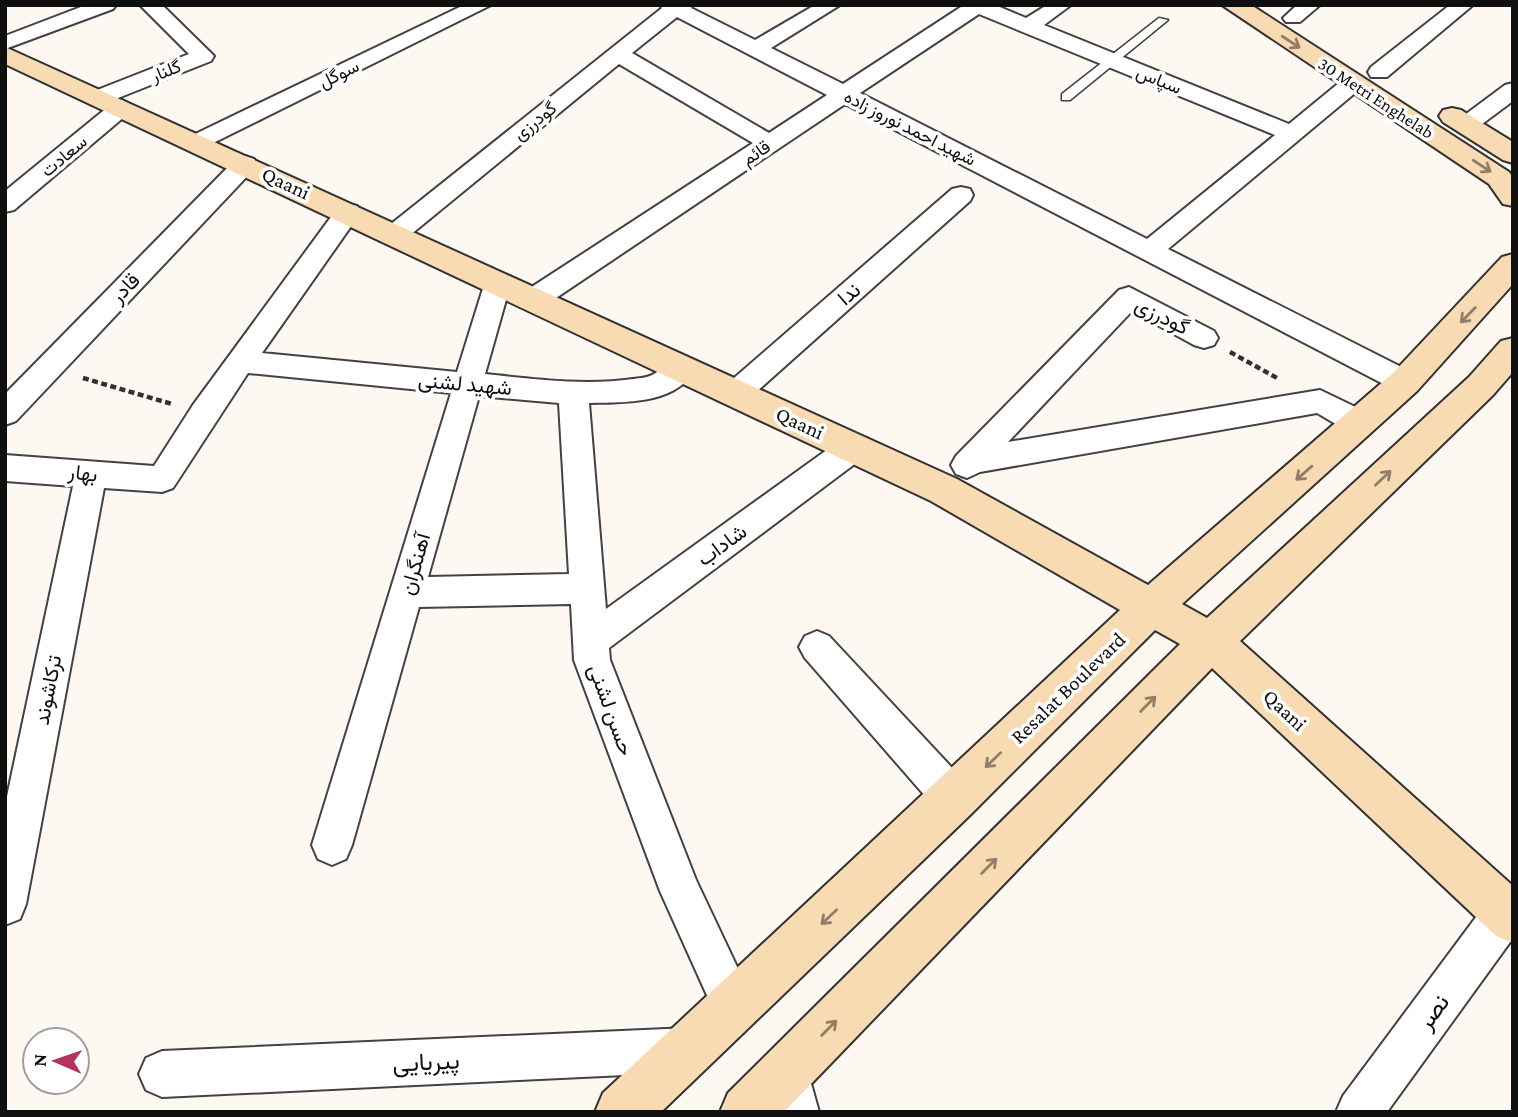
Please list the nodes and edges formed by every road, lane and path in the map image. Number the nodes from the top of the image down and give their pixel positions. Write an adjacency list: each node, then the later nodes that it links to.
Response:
1 (106, 5): 11 (street)
2 (150, 5): 23 (street, گلنار)
3 (481, 5): 26 (street, سوگل)
4 (830, 5): 14 (street)
5 (1061, 5): 13 (street)
6 (1234, 5): 19 (main road, 30 Metri Enghelab, one-way to 19)
7 (1463, 5): 18 (street)
8 (676, 6): 14 (street, شهید احمد نوروز زاده); 16 (street, گودرزی)
9 (976, 6): 13 (street, سپاس); 21 (street, قائم)
10 (1292, 9): 18 (main road, 30 Metri Enghelab)
11 (66, 13): 15 (street)
12 (1163, 20): 17 (lane)
13 (1027, 26): 17 (street, سپاس)
14 (754, 48): 21 (street, شهید احمد نوروز زاده)
15 (6, 53): 23 (main road, Qaani)
16 (618, 54): 27 (street); 34 (street, گودرزی)
17 (1111, 61): 22 (lane); 25 (street, سپاس)
18 (1379, 72): 24 (main road, 30 Metri Enghelab)
19 (1353, 83): 25 (street); 31 (main road, 30 Metri Enghelab, one-way to 31)
20 (1513, 90): 24 (street)
21 (843, 94): 27 (street, قائم); 35 (street, شهید احمد نوروز زاده)
22 (1066, 97)
23 (111, 102): 26 (main road, Qaani); 32 (street, سعادت)
24 (1466, 125): 28 (main road, 30 Metri Enghelab)
25 (1290, 133): 35 (street)
26 (197, 142): 29 (main road, Qaani)
27 (770, 143): 38 (street, قائم)
28 (1513, 154)
29 (244, 164): 33 (main road, Qaani); 42 (street, قادر)
30 (961, 195): 47 (street, ندا)
31 (1513, 197)
32 (5, 204)
33 (348, 212): 34 (main road, Qaani); 41 (street)
34 (395, 234): 37 (main road, Qaani)
35 (1149, 251): 44 (street, شهید احمد نوروز زاده)
36 (1513, 264): 44 (main road, Resalat Boulevard, one-way to 44)
37 (498, 282): 38 (main road, Qaani); 45 (street, آهنگران)
38 (534, 299): 43 (main road, Qaani)
39 (1204, 338): 48 (path, گودرزی); 53 (street, گودرزی)
40 (1513, 350): 61 (main road, one-way to 40)
41 (242, 362): 45 (street, شهید لشنی); 50 (street)
42 (48, 368): 49 (street, قادر); 50 (path)
43 (682, 368): 46 (street, شهید لشنی); 47 (main road, Qaani)
44 (1405, 382): 51 (main road, Resalat Boulevard)
45 (468, 384): 46 (street, شهید لشنی); 58 (street, آهنگران)
46 (573, 392): 57 (street, حسن لشنی)
47 (736, 393): 52 (main road, Qaani)
48 (1321, 401): 51 (street); 53 (street)
49 (5, 413)
50 (204, 413): 55 (street, بهار)
51 (1361, 423): 59 (main road, Resalat Boulevard, one-way to 59)
52 (853, 448): 56 (main road, Qaani); 60 (street, شاداب)
53 (971, 461): 56 (street, گودرزی)
54 (5, 468): 55 (street, بهار)
55 (92, 475): 65 (street, ترکاشوند)
56 (944, 490): 59 (main road, Qaani)
57 (587, 589): 58 (street); 60 (street, حسن لشنی)
58 (407, 592): 64 (street, آهنگران)
59 (1152, 606): 61 (main road, Qaani); 63 (main road, Resalat Boulevard, one-way to 63)
60 (590, 641): 67 (street, حسن لشنی)
61 (1210, 641): 66 (main road, Qaani); 70 (main road, one-way to 61)
62 (817, 647): 63 (street)
63 (954, 799): 67 (main road, Resalat Boulevard, one-way to 67)
64 (332, 845)
65 (5, 904)
66 (1509, 916): 73 (street, نصر)
67 (734, 1007): 68 (main road, Resalat Boulevard)
68 (689, 1050): 69 (street, پیریایی); 71 (main road, Resalat Boulevard)
69 (162, 1074)
70 (791, 1091): 72 (main road)
71 (622, 1112)
72 (747, 1112)
73 (1359, 1112)

